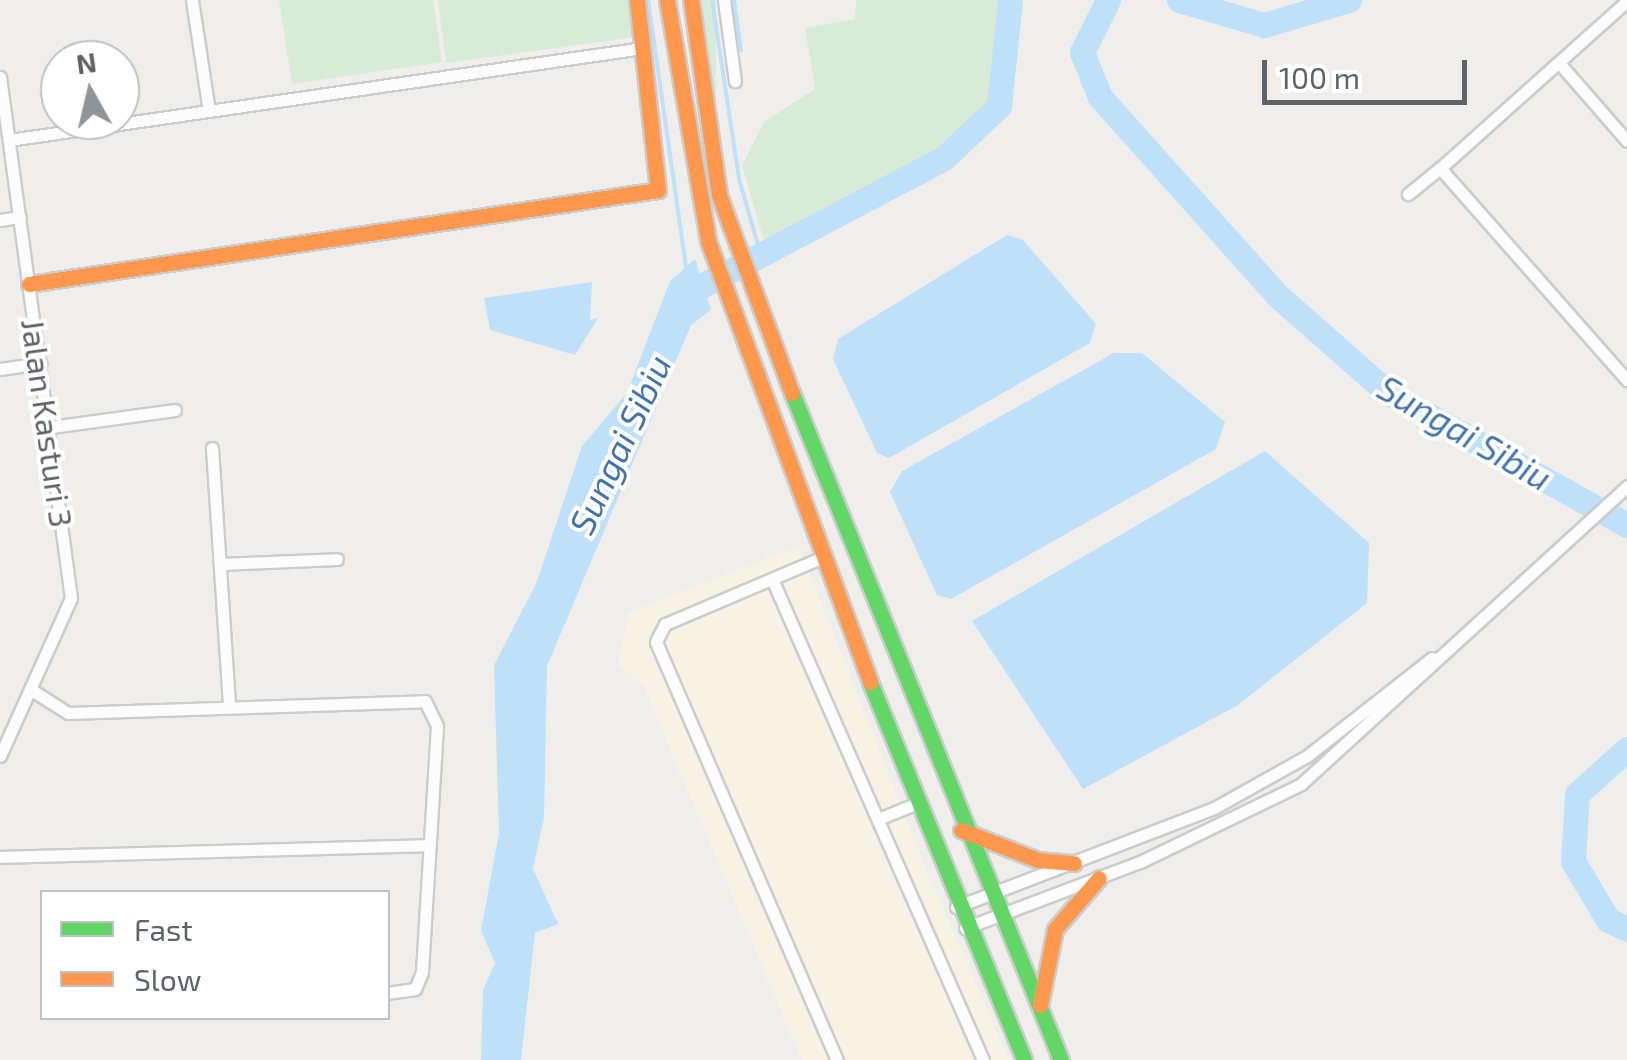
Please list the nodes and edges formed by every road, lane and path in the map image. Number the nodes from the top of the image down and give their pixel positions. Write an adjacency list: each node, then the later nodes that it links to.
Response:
1 (192, 0): 11 (street)
2 (636, 0): 7 (street)
3 (667, 0): 26 (street)
4 (724, 0): 10 (street)
5 (691, 1): 36 (street)
6 (1627, 1): 8 (street)
7 (644, 48): 11 (street); 18 (street)
8 (1560, 64): 13 (street); 14 (street)
9 (0, 77): 12 (street, Jalan Kasturi 3)
10 (735, 81)
11 (209, 111): 12 (street)
12 (9, 140): 16 (street, Jalan Kasturi 3)
13 (1627, 141)
14 (1440, 168): 15 (street); 21 (street)
15 (1408, 194)
16 (20, 217): 17 (street); 18 (street, Jalan Kasturi 3)
17 (0, 220)
18 (30, 284): 19 (street, Jalan Kasturi 3)
19 (41, 363): 20 (street); 23 (street, Jalan Kasturi 3)
20 (0, 369)
21 (1627, 380)
22 (175, 410): 23 (street)
23 (51, 427): 31 (street, Jalan Kasturi 3)
24 (212, 448): 28 (street)
25 (1624, 488): 30 (street)
26 (822, 557): 29 (street); 34 (street)
27 (337, 559): 28 (street)
28 (220, 564): 32 (street)
29 (772, 578): 35 (street); 47 (street)
30 (1440, 654): 39 (street); 40 (street)
31 (30, 688): 32 (street); 33 (street, Jalan Kasturi 3)
32 (229, 704): 37 (street)
33 (0, 756)
34 (915, 804): 35 (street); 42 (street)
35 (878, 818): 48 (street)
36 (961, 830): 39 (street); 41 (street)
37 (428, 844): 38 (street); 45 (street)
38 (0, 857)
39 (1074, 863): 41 (street)
40 (1100, 878): 43 (street); 46 (street)
41 (989, 896): 42 (street); 43 (street)
42 (956, 907): 44 (street)
43 (998, 916): 44 (street); 46 (street)
44 (965, 928): 49 (street)
45 (390, 992)
46 (1040, 1014): 50 (street)
47 (836, 1060)
48 (982, 1060)
49 (1024, 1060)
50 (1060, 1060)

